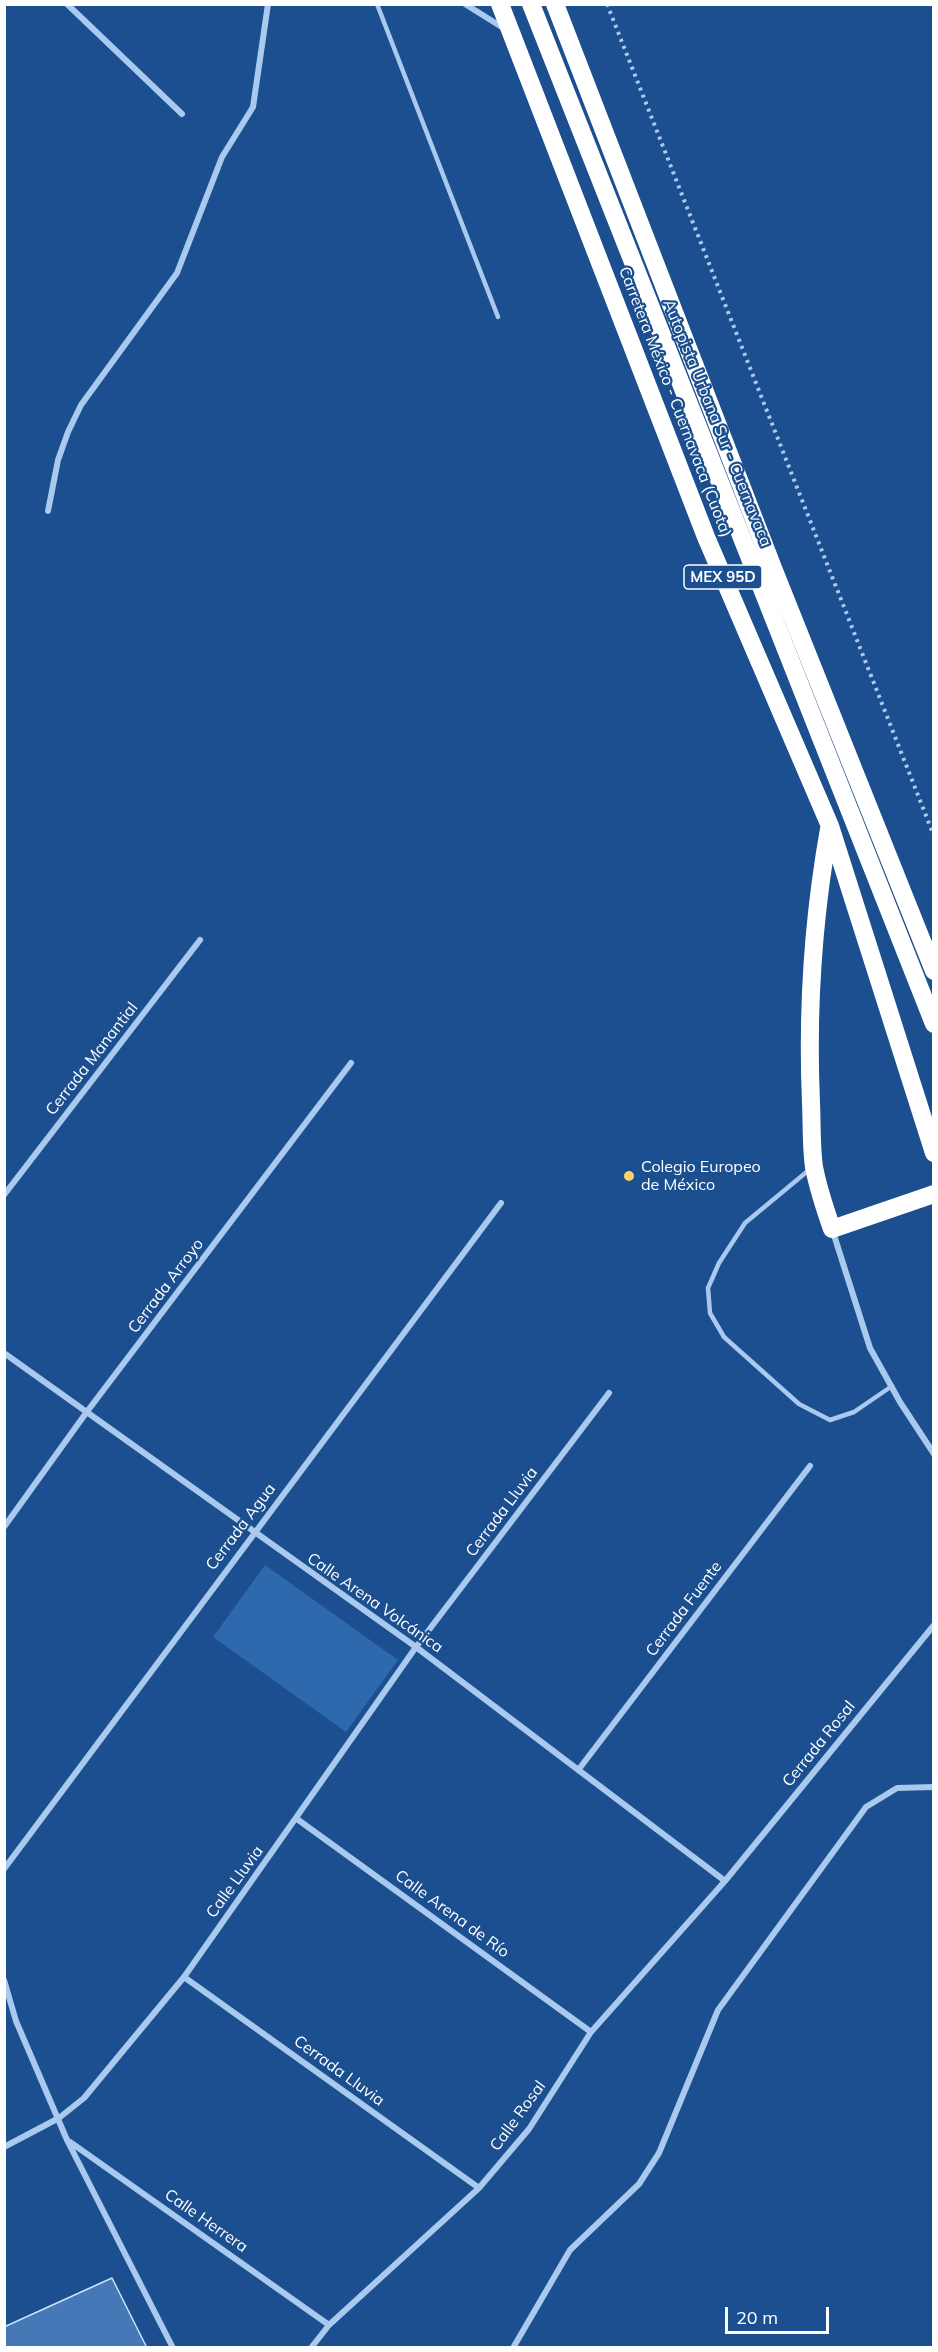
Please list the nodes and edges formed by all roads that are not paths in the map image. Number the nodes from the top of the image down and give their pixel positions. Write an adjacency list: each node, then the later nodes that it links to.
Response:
1 (67, 4): 10 (street)
2 (268, 4): 12 (street)
3 (377, 4): 11 (lane)
4 (465, 4): 9 (street)
5 (500, 4): 9 (highway, Carretera México - Cuernavaca (Cuota) / MEX 95D)
6 (531, 4): 17 (highway, Autopista Urbana Sur - Cuernavaca)
7 (555, 4): 16 (highway, Autopista Urbana Sur - Cuernavaca)
8 (560, 4): 15 (highway, MEX 95D)
9 (511, 33): 13 (highway, Carretera México - Cuernavaca (Cuota) / MEX 95D)
10 (182, 114)
11 (498, 317)
12 (48, 511)
13 (830, 826): 19 (highway, Carretera México - Cuernavaca (Cuota) / MEX 95D); 20 (highway)
14 (200, 940): 22 (street, Cerrada Manantial)
15 (933, 951)
16 (933, 971)
17 (933, 1024)
18 (351, 1062): 28 (street, Cerrada Arroyo)
19 (933, 1153)
20 (814, 1166): 24 (highway); 26 (lane)
21 (933, 1194): 24 (highway)
22 (4, 1195)
23 (501, 1203): 32 (street, Cerrada Agua)
24 (832, 1229): 26 (street)
25 (4, 1353): 28 (street, Calle Arena Volcánica)
26 (892, 1386): 29 (street)
27 (609, 1393): 34 (street, Cerrada Lluvia)
28 (86, 1413): 31 (street, Cerrada Arroyo); 32 (street, Calle Arena Volcánica)
29 (933, 1454)
30 (810, 1466): 35 (street, Cerrada Fuente)
31 (4, 1527)
32 (253, 1533): 34 (street, Calle Arena Volcánica); 38 (street, Cerrada Agua)
33 (933, 1624): 39 (street, Cerrada Rosal)
34 (416, 1647): 35 (street, Calle Arena Volcánica); 37 (street, Calle Lluvia)
35 (579, 1769): 39 (street, Calle Arena Volcánica)
36 (933, 1787): 50 (street)
37 (297, 1819): 40 (street, Calle Lluvia); 42 (street, Calle Arena de Río)
38 (4, 1869)
39 (725, 1881): 42 (street, Calle Rosal)
40 (184, 1977): 43 (street, Calle Lluvia); 46 (street, Cerrada Lluvia)
41 (4, 1980): 43 (street)
42 (591, 2032): 46 (street, Calle Rosal)
43 (59, 2118): 44 (street); 45 (street, Calle Lluvia)
44 (67, 2139): 47 (street, Calle Herrera); 48 (street)
45 (4, 2147)
46 (479, 2188): 47 (street, Calle Rosal)
47 (329, 2325): 49 (street, Calle Rosal)
48 (173, 2348)
49 (311, 2348)
50 (513, 2348)

